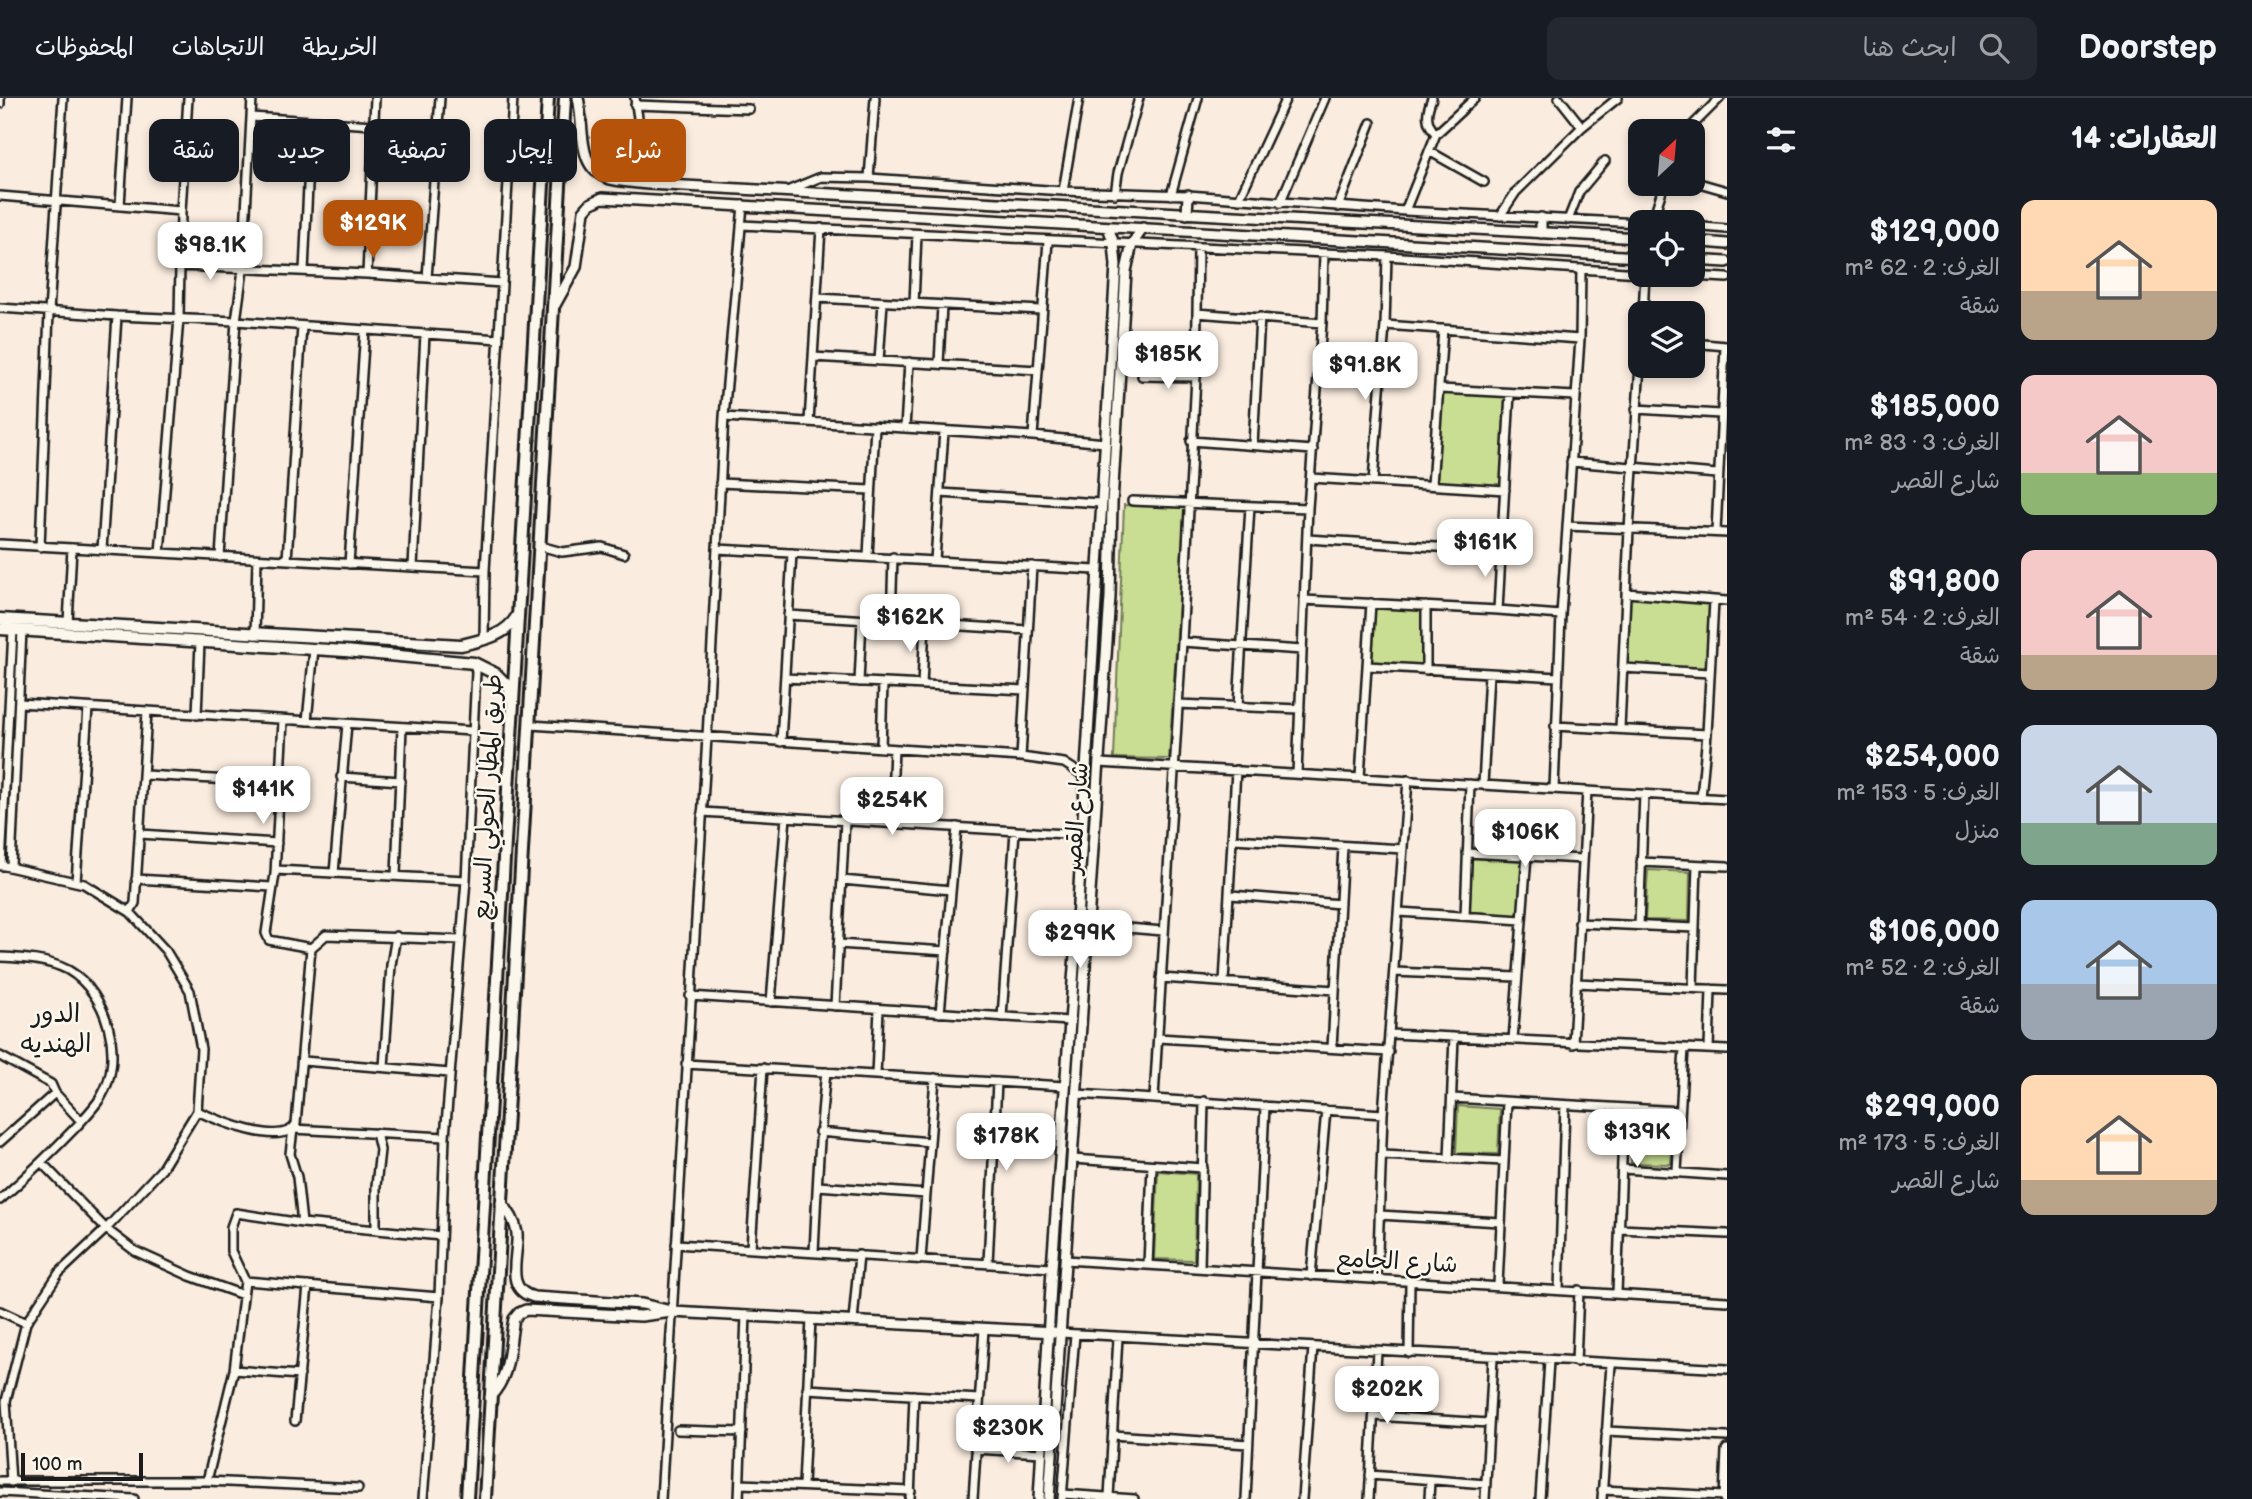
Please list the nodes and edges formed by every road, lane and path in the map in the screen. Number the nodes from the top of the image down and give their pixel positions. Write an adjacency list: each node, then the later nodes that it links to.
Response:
1 (0, 98): 24 (street)
2 (63, 98): 51 (street)
3 (127, 98): 53 (street)
4 (188, 98): 56 (street)
5 (252, 98): 26 (street)
6 (375, 98): 28 (street)
7 (440, 98): 100 (street)
8 (513, 98): 102 (street)
9 (548, 98): 200 (highway, طريق المطار الحولي السريع)
10 (565, 98): 112 (highway, طريق المطار الحولي السريع)
11 (578, 98): 39 (street)
12 (875, 98): 35 (street)
13 (1079, 98): 42 (street)
14 (1139, 98): 44 (street)
15 (1198, 98): 45 (street)
16 (1286, 98): 50 (street)
17 (1325, 98): 52 (street)
18 (1432, 98): 32 (street)
19 (1475, 98): 32 (street)
20 (1618, 98): 31 (street)
21 (1720, 98): 29 (street)
22 (1563, 99): 31 (street)
23 (635, 102): 25 (street); 39 (street)
24 (0, 104)
25 (749, 110)
26 (251, 117): 27 (street); 95 (street)
27 (275, 119)
28 (373, 119)
29 (1699, 119)
30 (1371, 123): 55 (street)
31 (1582, 127): 62 (street)
32 (1436, 134): 33 (street)
33 (1429, 151): 38 (street); 57 (street)
34 (1605, 161): 65 (street)
35 (869, 178): 41 (street); 42 (street)
36 (308, 182): 96 (street)
37 (371, 182): 98 (street)
38 (1484, 182)
39 (648, 184): 41 (street)
40 (1705, 185): 43 (street)
41 (786, 191): 48 (street)
42 (1063, 191): 44 (street)
43 (1727, 191)
44 (1115, 194): 45 (street)
45 (1171, 195): 46 (street)
46 (1188, 195): 50 (street); 60 (street)
47 (0, 196): 51 (street)
48 (865, 196): 49 (street); 58 (street)
49 (899, 197): 59 (street); 60 (street)
50 (1240, 199): 52 (street)
51 (57, 201): 53 (street); 109 (street)
52 (1280, 203): 55 (street)
53 (120, 205): 56 (street)
54 (743, 205): 58 (street); 67 (street); 112 (street)
55 (1338, 207): 57 (street)
56 (181, 211): 93 (street)
57 (1405, 211): 62 (street)
58 (867, 212): 59 (street)
59 (900, 214): 68 (street)
60 (1187, 214): 61 (street)
61 (1245, 216): 63 (street); 75 (street)
62 (1500, 216): 64 (street)
63 (1275, 218): 71 (street); 78 (street)
64 (1542, 218): 65 (street); 76 (street)
65 (1568, 220): 66 (street)
66 (1628, 222)
67 (741, 225): 72 (street); 139 (street)
68 (1108, 227): 70 (street); 82 (street)
69 (1705, 227): 73 (street)
70 (1143, 228): 75 (street); 83 (street, شارع القصر)
71 (1457, 228): 74 (street); 85 (street)
72 (821, 229): 77 (street); 103 (street)
73 (1727, 229)
74 (1492, 231): 76 (street); 87 (street)
75 (1244, 233): 78 (street)
76 (1541, 233): 79 (street)
77 (917, 234): 80 (street); 105 (street)
78 (1273, 235): 85 (street)
79 (1628, 237)
80 (1048, 241): 82 (street); 108 (street)
81 (1705, 242): 84 (street)
82 (1114, 244): 83 (street); 146 (street)
83 (1132, 244): 86 (street); 191 (street, شارع القصر)
84 (1727, 244)
85 (1457, 246): 87 (street)
86 (1198, 247): 88 (street); 110 (street)
87 (1491, 248): 90 (street)
88 (1324, 253): 89 (street); 116 (street)
89 (1387, 256): 94 (street); 117 (street)
90 (1628, 256)
91 (1705, 261): 92 (street)
92 (1727, 262)
93 (179, 266): 95 (street); 114 (street)
94 (1581, 269): 97 (street); 123 (street)
95 (243, 270): 96 (street); 115 (street)
96 (304, 271): 98 (street)
97 (1628, 272)
98 (367, 274): 100 (street)
99 (1705, 277): 101 (street)
100 (427, 278): 102 (street)
101 (1727, 278)
102 (502, 283): 122 (street)
103 (817, 298): 104 (street); 126 (street)
104 (883, 302): 105 (street); 127 (street)
105 (914, 304): 106 (street)
106 (942, 305): 108 (street); 129 (street)
107 (0, 308): 109 (street)
108 (1041, 310): 130 (street)
109 (50, 312): 111 (street); 171 (street)
110 (1197, 313): 113 (street); 132 (street)
111 (117, 316): 114 (street); 173 (street)
112 (552, 317): 170 (highway, طريق المطار الحولي السريع)
113 (1260, 317): 116 (street); 147 (street)
114 (179, 318): 115 (street); 176 (street)
115 (236, 321): 118 (street); 180 (street)
116 (1322, 323): 148 (street)
117 (1385, 324): 119 (street); 153 (street)
118 (302, 326): 120 (street); 183 (street)
119 (1443, 329): 123 (street); 134 (street)
120 (365, 330): 121 (street); 185 (street)
121 (425, 334): 122 (street); 187 (street)
122 (499, 339): 189 (street)
123 (1580, 340): 136 (street)
124 (1705, 344): 125 (street)
125 (1726, 346): 138 (street)
126 (813, 357): 127 (street); 140 (street)
127 (879, 361): 128 (street)
128 (909, 362): 129 (street); 142 (street)
129 (939, 364): 130 (street)
130 (1038, 370): 144 (street)
131 (1142, 376): 132 (street)
132 (1196, 377): 145 (street)
133 (1639, 378): 137 (street)
134 (1440, 389): 135 (street); 155 (street)
135 (1510, 394): 136 (street); 157 (street)
136 (1575, 396): 149 (street)
137 (1636, 409): 138 (street); 150 (street)
138 (1720, 414): 151 (street)
139 (724, 416): 140 (street); 154 (street)
140 (809, 422): 141 (street)
141 (875, 426): 142 (street); 156 (street)
142 (905, 428): 143 (street)
143 (944, 431): 144 (street); 158 (street)
144 (1033, 436): 146 (street)
145 (1191, 441): 147 (street); 161 (street)
146 (1105, 443): 160 (street)
147 (1253, 445): 148 (street)
148 (1313, 450): 152 (street)
149 (1571, 462): 150 (street); 164 (street)
150 (1633, 468): 151 (street); 165 (street)
151 (1717, 474): 166 (street)
152 (1311, 478): 153 (street); 163 (street)
153 (1373, 482): 155 (street)
154 (720, 483): 156 (street); 174 (street)
155 (1432, 485): 157 (street)
156 (871, 490): 179 (street)
157 (1505, 490): 175 (street)
158 (940, 493): 160 (street); 184 (street)
159 (1132, 501): 161 (street)
160 (1100, 502): 188 (street)
161 (1189, 503): 162 (street); 216 (street)
162 (1250, 506): 163 (street); 217 (street)
163 (1308, 508): 168 (street)
164 (1567, 526): 165 (street); 203 (street)
165 (1629, 529): 166 (street); 192 (street)
166 (1716, 532): 167 (street)
167 (1727, 533)
168 (1307, 539): 175 (street); 193 (street)
169 (0, 544): 171 (street)
170 (540, 546): 178 (street); 244 (highway, طريق المطار الحولي السريع)
171 (40, 547): 172 (street)
172 (72, 548): 173 (street); 207 (street)
173 (102, 550): 176 (street)
174 (717, 550): 177 (street); 250 (street)
175 (1502, 551): 201 (street)
176 (160, 553): 180 (street)
177 (792, 553): 179 (street); 202 (street)
178 (624, 554)
179 (867, 556): 181 (street)
180 (220, 557): 182 (street)
181 (892, 557): 184 (street); 206 (street)
182 (257, 559): 183 (street); 212 (street)
183 (287, 560): 185 (street)
184 (935, 560): 186 (street)
185 (349, 564): 187 (street)
186 (1032, 566): 188 (street); 211 (street)
187 (413, 567): 189 (street)
188 (1096, 570): 190 (street)
189 (485, 571): 214 (street)
190 (1096, 588): 191 (street); 197 (street)
191 (1110, 590): 199 (street, شارع القصر)
192 (1626, 593): 194 (street); 223 (street)
193 (1304, 600): 196 (street); 220 (street)
194 (1714, 601): 195 (street); 226 (street)
195 (1727, 601)
196 (1371, 603): 198 (street); 222 (street)
197 (1095, 605): 199 (street); 262 (street)
198 (1426, 606): 201 (street); 224 (street)
199 (1109, 607): 256 (street, شارع القصر)
200 (520, 608): 214 (main road); 235 (highway, طريق المطار الحولي السريع)
201 (1498, 610): 203 (street)
202 (788, 615): 205 (street); 228 (street)
203 (1561, 615): 227 (street)
204 (0, 619): 207 (main road)
205 (862, 620): 206 (street); 229 (street)
206 (891, 622): 208 (street)
207 (68, 623): 212 (main road)
208 (925, 624): 211 (street); 231 (street)
209 (0, 629): 210 (main road)
210 (18, 630): 215 (main road); 233 (street); 254 (street)
211 (1028, 630): 232 (street)
212 (255, 635): 213 (main road)
213 (334, 639): 214 (main road); 219 (main road)
214 (484, 639)
215 (200, 642): 218 (main road); 240 (street)
216 (1182, 642): 217 (street); 234 (street)
217 (1242, 646): 220 (street); 236 (street)
218 (314, 649): 219 (main road); 242 (street)
219 (332, 650): 221 (main road)
220 (1302, 650): 238 (street)
221 (474, 663): 235 (main road); 248 (street)
222 (1367, 666): 224 (street); 263 (street)
223 (1623, 668): 226 (street); 247 (street)
224 (1426, 670): 225 (street)
225 (1489, 673): 227 (street); 268 (street)
226 (1710, 673): 249 (street)
227 (1558, 677): 245 (street)
228 (785, 678): 229 (street); 251 (street)
229 (859, 682): 230 (street)
230 (883, 684): 231 (street); 252 (street)
231 (922, 685): 232 (street)
232 (1025, 690): 255 (street)
233 (19, 703): 237 (street); 292 (street)
234 (1178, 704): 236 (street); 257 (street)
235 (514, 705): 484 (highway, طريق المطار الحولي السريع)
236 (1238, 706): 238 (street)
237 (88, 708): 239 (street); 300 (street)
238 (1300, 709): 259 (street)
239 (148, 712): 240 (street); 260 (street)
240 (197, 715): 241 (street)
241 (283, 720): 242 (street); 266 (street)
242 (307, 721): 243 (street)
243 (347, 724): 246 (street); 261 (street)
244 (531, 725): 250 (street); 393 (highway, طريق المطار الحولي السريع)
245 (1555, 726): 247 (street); 269 (street)
246 (402, 727): 248 (street); 265 (street)
247 (1620, 728): 249 (street)
248 (472, 731): 298 (street)
249 (1707, 734): 272 (street)
250 (707, 737): 251 (street); 274 (street)
251 (781, 742): 252 (street)
252 (881, 748): 253 (street)
253 (894, 749): 255 (street); 277 (street)
254 (3, 754): 290 (street)
255 (1021, 757): 262 (street)
256 (1099, 763): 257 (street); 319 (street, شارع القصر)
257 (1173, 766): 258 (street); 313 (street)
258 (1237, 770): 259 (street); 282 (street)
259 (1297, 774): 263 (street)
260 (145, 775): 266 (street); 280 (street)
261 (341, 776): 265 (street); 295 (street)
262 (1086, 777): 281 (street)
263 (1360, 777): 264 (street)
264 (1408, 780): 267 (street); 285 (street)
265 (401, 782): 296 (street)
266 (279, 783): 283 (street)
267 (1470, 784): 268 (street); 286 (street)
268 (1483, 785): 269 (street)
269 (1554, 789): 270 (street)
270 (1587, 790): 271 (street); 288 (street)
271 (1644, 794): 272 (street); 289 (street)
272 (1701, 798): 273 (street)
273 (1727, 799)
274 (702, 812): 275 (street); 332 (street)
275 (786, 817): 276 (street); 333 (street)
276 (845, 821): 277 (street); 299 (street)
277 (891, 823): 278 (street)
278 (957, 827): 279 (street); 302 (street)
279 (1015, 831): 281 (street); 337 (street)
280 (140, 834): 283 (street); 297 (street)
281 (1082, 835): 319 (street)
282 (1233, 839): 284 (street); 303 (street)
283 (277, 843): 294 (street)
284 (1343, 846): 285 (street); 304 (street)
285 (1403, 849): 306 (street)
286 (1467, 853): 287 (street); 307 (street)
287 (1527, 855): 288 (street); 308 (street)
288 (1583, 859): 309 (street)
289 (1641, 862): 291 (street); 311 (street)
290 (1, 865): 292 (street)
291 (1697, 865): 293 (street); 312 (street)
292 (10, 866): 300 (street)
293 (1727, 866)
294 (276, 870): 295 (street); 301 (street)
295 (334, 873): 296 (street)
296 (396, 875): 298 (street)
297 (136, 879): 301 (street); 305 (street)
298 (466, 880): 315 (street)
299 (842, 880): 302 (street); 316 (street)
300 (76, 882): 305 (street)
301 (272, 887): 317 (street)
302 (951, 890): 318 (street)
303 (1231, 895): 304 (street); 324 (street)
304 (1340, 904): 330 (street)
305 (130, 912): 370 (street)
306 (1399, 912): 307 (street); 321 (street)
307 (1465, 916): 308 (street)
308 (1522, 920): 322 (street)
309 (1579, 923): 311 (street); 325 (street)
310 (1104, 926): 313 (street)
311 (1639, 926): 312 (street)
312 (1695, 928): 328 (street)
313 (1163, 931): 323 (street)
314 (396, 936): 315 (street); 317 (street); 352 (street)
315 (461, 940): 355 (street)
316 (838, 944): 318 (street); 334 (street)
317 (311, 948): 350 (street)
318 (946, 951): 336 (street)
319 (1081, 954): 326 (street); 327 (street, شارع القصر)
320 (0, 957): 373 (street)
321 (1394, 972): 322 (street); 339 (street)
322 (1517, 977): 342 (street)
323 (1161, 978): 324 (street); 341 (street)
324 (1224, 982): 330 (street)
325 (1576, 983): 328 (street); 343 (street)
326 (1073, 987): 327 (street); 338 (street)
327 (1083, 987): 361 (street, شارع القصر)
328 (1693, 988): 329 (street)
329 (1711, 989): 331 (street); 346 (street)
330 (1335, 990): 344 (street)
331 (1727, 990)
332 (691, 996): 333 (street); 351 (street)
333 (771, 1002): 334 (street)
334 (835, 1006): 335 (street)
335 (879, 1009): 336 (street); 356 (street)
336 (940, 1013): 337 (street)
337 (1002, 1017): 338 (street)
338 (1069, 1021): 359 (street)
339 (1390, 1034): 340 (street); 348 (street)
340 (1454, 1037): 342 (street); 363 (street)
341 (1158, 1038): 344 (street); 362 (street)
342 (1513, 1040): 343 (street)
343 (1573, 1044): 345 (street)
344 (1332, 1048): 348 (street)
345 (1684, 1048): 346 (street); 371 (street)
346 (1709, 1049): 347 (street)
347 (1727, 1050)
348 (1389, 1052): 372 (street)
349 (0, 1056): 360 (street)
350 (303, 1061): 352 (street); 374 (street)
351 (686, 1064): 353 (street); 402 (street)
352 (384, 1067): 355 (street)
353 (763, 1068): 354 (street); 403 (street)
354 (826, 1072): 356 (street); 375 (street)
355 (450, 1073): 377 (street)
356 (876, 1075): 357 (street)
357 (935, 1078): 358 (street); 379 (street)
358 (997, 1082): 359 (street); 408 (street)
359 (1065, 1086): 410 (street)
360 (55, 1093): 373 (street); 378 (street)
361 (1077, 1094): 362 (street); 381 (street, شارع القصر)
362 (1154, 1098): 364 (street)
363 (1452, 1098): 365 (street); 382 (street)
364 (1204, 1101): 367 (street); 386 (street)
365 (1507, 1102): 366 (street); 383 (street)
366 (1564, 1105): 368 (street); 419 (street)
367 (1265, 1106): 369 (street); 412 (street)
368 (1624, 1108): 371 (street); 387 (street)
369 (1325, 1110): 372 (street); 413 (street)
370 (197, 1111): 374 (street); 399 (street)
371 (1680, 1111): 388 (street)
372 (1384, 1114): 380 (street)
373 (81, 1121): 384 (street)
374 (293, 1129): 376 (street); 396 (street)
375 (819, 1132): 379 (street); 390 (street)
376 (376, 1133): 377 (street); 397 (street)
377 (445, 1137): 401 (street)
378 (0, 1142)
379 (930, 1142): 391 (street)
380 (1382, 1156): 382 (street); 394 (street)
381 (1073, 1159): 385 (street); 407 (street, شارع القصر)
382 (1448, 1159): 383 (street)
383 (1504, 1161): 395 (street)
384 (41, 1163): 392 (street); 399 (street)
385 (1152, 1165): 386 (street); 409 (street)
386 (1203, 1168): 411 (street)
387 (1623, 1169): 388 (street); 398 (street)
388 (1677, 1171): 389 (street)
389 (1727, 1176)
390 (818, 1186): 391 (street); 404 (street)
391 (926, 1194): 406 (street)
392 (0, 1200)
393 (500, 1203): 426 (street); 449 (highway, طريق المطار الحولي السريع)
394 (1379, 1215): 395 (street); 414 (street)
395 (1500, 1222): 417 (street)
396 (302, 1223): 397 (street); 415 (street)
397 (376, 1229): 401 (street)
398 (1619, 1229): 400 (street); 421 (street)
399 (106, 1230): 422 (street); 430 (street)
400 (1727, 1234)
401 (441, 1236): 423 (street)
402 (676, 1244): 403 (street); 426 (street)
403 (751, 1248): 404 (street)
404 (814, 1252): 405 (street)
405 (859, 1255): 406 (street); 429 (street)
406 (921, 1259): 408 (street)
407 (1065, 1260): 409 (street, شارع الجامع); 433 (street, شارع القصر)
408 (988, 1264): 410 (street)
409 (1148, 1265): 411 (street, شارع الجامع)
410 (1052, 1268): 432 (street)
411 (1200, 1268): 412 (street, شارع الجامع)
412 (1255, 1272): 413 (street, شارع الجامع); 436 (street)
413 (1311, 1276): 414 (street, شارع الجامع)
414 (1377, 1280): 416 (street, شارع الجامع)
415 (246, 1281): 418 (street); 422 (street)
416 (1410, 1282): 417 (street, شارع الجامع); 439 (street)
417 (1498, 1285): 419 (street, شارع الجامع)
418 (308, 1286): 423 (street); 446 (street)
419 (1559, 1289): 420 (street, شارع الجامع)
420 (1578, 1290): 421 (street, شارع الجامع); 442 (street)
421 (1617, 1293): 424 (street, شارع الجامع)
422 (243, 1295): 445 (street)
423 (439, 1297): 483 (street)
424 (1727, 1301)
425 (0, 1311): 430 (street)
426 (672, 1312): 427 (street); 449 (street); 486 (street)
427 (746, 1315): 428 (street); 457 (street)
428 (811, 1319): 429 (street); 447 (street)
429 (853, 1321): 431 (street)
430 (26, 1323): 451 (street)
431 (984, 1329): 432 (street); 450 (street)
432 (1048, 1332): 433 (street); 463 (street)
433 (1060, 1333): 434 (street); 490 (street, شارع القصر)
434 (1074, 1334): 435 (street); 478 (street)
435 (1118, 1337): 436 (street); 458 (street)
436 (1252, 1344): 437 (street); 460 (street)
437 (1313, 1347): 438 (street); 494 (street)
438 (1377, 1351): 439 (street); 452 (street)
439 (1409, 1353): 440 (street)
440 (1493, 1357): 441 (street); 454 (street)
441 (1549, 1361): 442 (street); 498 (street)
442 (1576, 1362): 443 (street)
443 (1611, 1364): 444 (street); 456 (street)
444 (1727, 1369)
445 (234, 1370): 446 (street); 466 (street)
446 (299, 1375): 453 (street)
447 (807, 1389): 448 (street); 472 (street)
448 (914, 1395): 450 (street); 476 (street)
449 (490, 1397): 485 (highway, طريق المطار الحولي السريع)
450 (978, 1399): 461 (street)
451 (3, 1401): 468 (street)
452 (1374, 1416): 454 (street); 464 (street)
453 (295, 1421)
454 (1489, 1423): 471 (street)
455 (678, 1430): 457 (street)
456 (1606, 1431): 459 (street); 477 (street)
457 (742, 1432): 470 (street)
458 (1113, 1435): 460 (street); 480 (street)
459 (1727, 1437)
460 (1248, 1444): 493 (street)
461 (975, 1448): 463 (street); 488 (street)
462 (1727, 1450): 481 (street)
463 (1042, 1453): 489 (street)
464 (1370, 1475): 467 (street); 495 (street)
465 (0, 1481): 468 (street)
466 (207, 1481): 469 (street); 473 (street)
467 (1430, 1481): 471 (street); 496 (street)
468 (11, 1482): 469 (street)
469 (27, 1482): 475 (street)
470 (740, 1484): 472 (street); 487 (street)
471 (1486, 1484): 497 (street)
472 (803, 1485): 476 (street)
473 (358, 1488)
474 (0, 1492): 475 (street)
475 (27, 1493): 482 (street)
476 (910, 1495)
477 (1602, 1495): 479 (street)
478 (1063, 1496): 480 (street)
479 (1658, 1496): 481 (street)
480 (1109, 1497): 491 (street)
481 (1725, 1497)
482 (134, 1499)
483 (423, 1499)
484 (467, 1499)
485 (485, 1499)
486 (661, 1499)
487 (739, 1499)
488 (973, 1499)
489 (1039, 1499)
490 (1049, 1499)
491 (1128, 1499): 492 (street)
492 (1134, 1499)
493 (1246, 1499)
494 (1302, 1499)
495 (1368, 1499)
496 (1429, 1499)
497 (1485, 1499)
498 (1541, 1499)

